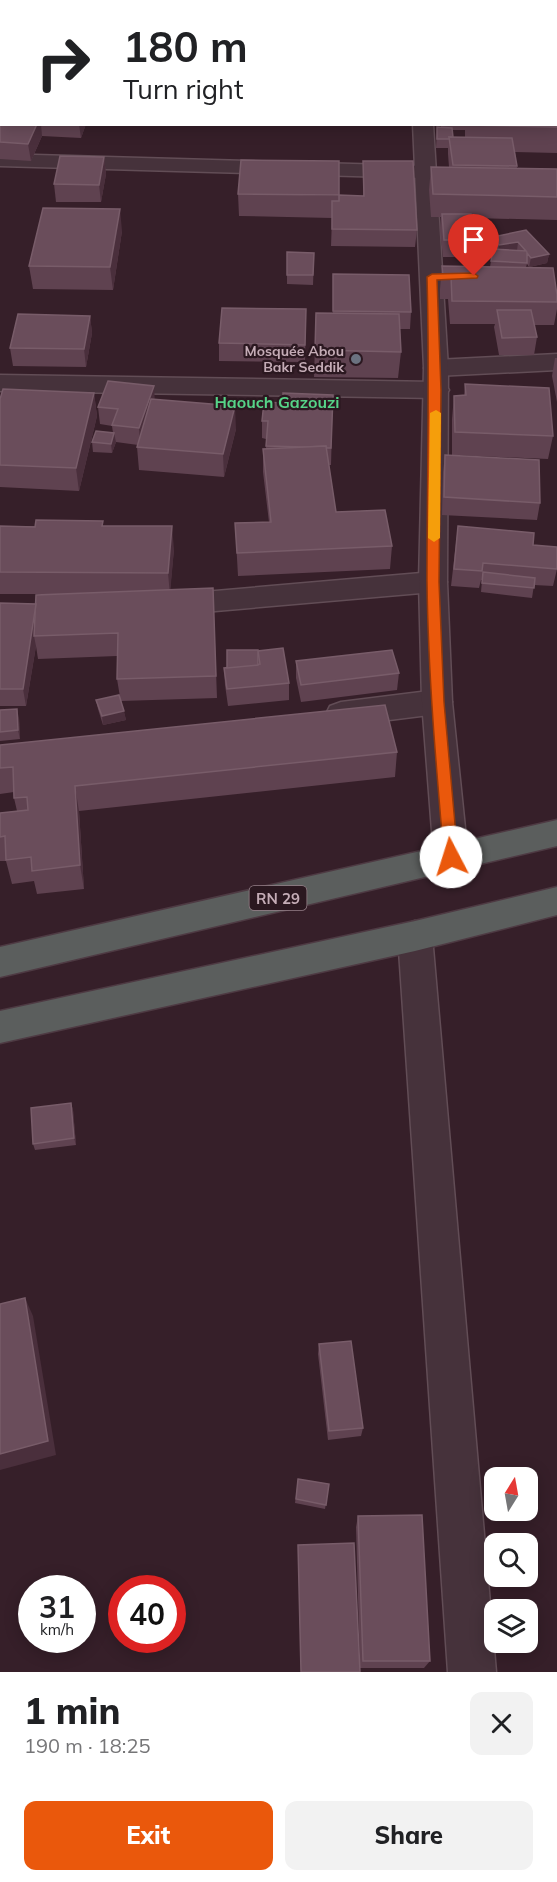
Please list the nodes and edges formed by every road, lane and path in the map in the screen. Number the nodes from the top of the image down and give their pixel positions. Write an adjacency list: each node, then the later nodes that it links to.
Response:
1 (423, 126): 3 (street)
2 (0, 160): 3 (street)
3 (425, 172): 5 (street)
4 (557, 362): 5 (street)
5 (436, 379): 6 (street); 7 (street)
6 (0, 383)
7 (433, 582): 8 (street); 9 (street)
8 (141, 607)
9 (437, 702): 10 (street); 12 (street)
10 (307, 719)
11 (557, 833): 12 (highway, RN 29)
12 (451, 857): 15 (highway, RN 29)
13 (557, 901): 14 (highway)
14 (415, 936): 16 (highway); 17 (street)
15 (0, 963)
16 (0, 1027)
17 (472, 1672)

